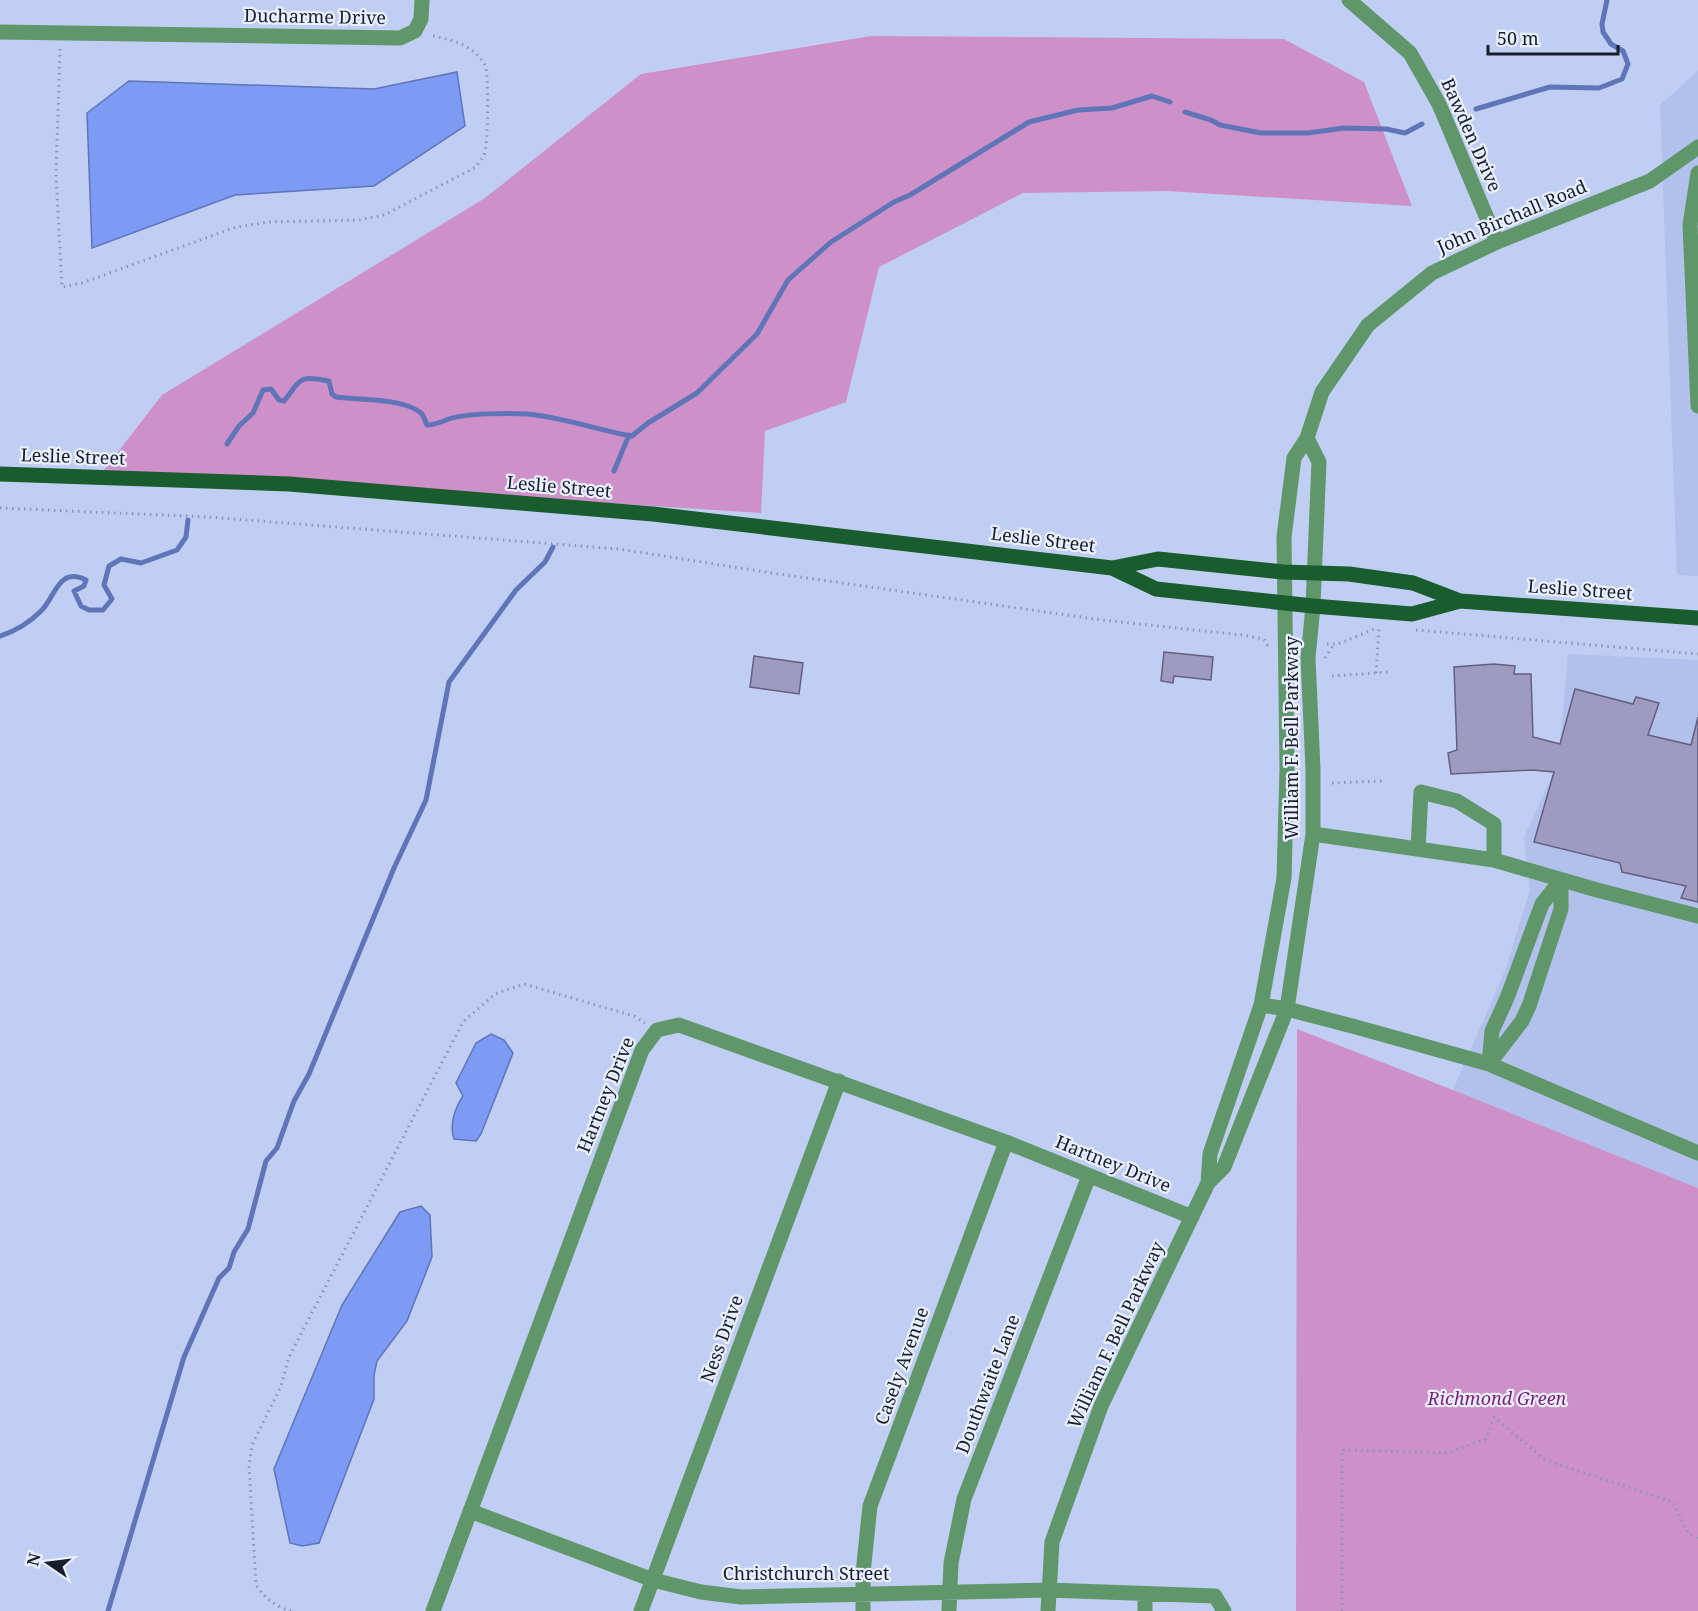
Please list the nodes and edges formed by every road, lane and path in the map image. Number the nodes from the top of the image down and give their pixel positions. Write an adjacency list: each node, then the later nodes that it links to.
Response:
1 (422, 0): 3 (street)
2 (1348, 0): 8 (street, Bawden Drive)
3 (415, 31): 5 (street, Ducharme Drive); 5 (path)
4 (0, 32): 5 (street, Ducharme Drive)
5 (61, 33)
6 (1698, 147): 8 (street, John Birchall Road)
7 (1698, 173): 9 (street)
8 (1497, 242): 10 (street, John Birchall Road)
9 (1698, 406)
10 (1307, 438): 14 (street, John Birchall Road); 15 (street)
11 (0, 474): 13 (main road, Leslie Street)
12 (0, 508): 23 (path)
13 (1112, 568): 14 (main road, Leslie Street); 17 (main road, Leslie Street)
14 (1283, 572): 15 (main road, Leslie Street); 17 (street, William F. Bell Parkway)
15 (1315, 574): 16 (main road, Leslie Street); 18 (street, William F. Bell Parkway)
16 (1460, 601): 18 (main road, Leslie Street); 19 (main road, Leslie Street)
17 (1284, 602): 18 (main road, Leslie Street); 36 (street, William F. Bell Parkway)
18 (1313, 606): 31 (street, William F. Bell Parkway)
19 (1698, 618)
20 (1379, 627): 21 (path); 24 (path); 27 (path)
21 (1387, 627)
22 (1407, 629): 25 (path)
23 (1264, 639)
24 (1327, 644)
25 (1698, 654)
26 (1389, 672): 27 (path)
27 (1376, 673): 28 (path)
28 (1332, 676)
29 (1382, 781): 30 (path)
30 (1332, 783)
31 (1313, 834): 32 (street); 37 (street, William F. Bell Parkway)
32 (1418, 849): 33 (street); 33 (street)
33 (1494, 860): 34 (street)
34 (1561, 880): 35 (street); 39 (street); 39 (street)
35 (1698, 916)
36 (1261, 1005): 37 (street); 44 (street, William F. Bell Parkway)
37 (1287, 1009): 39 (street); 44 (street, William F. Bell Parkway)
38 (657, 1030): 40 (street, Hartney Drive); 46 (street, Hartney Drive); 54 (path)
39 (1489, 1064): 42 (street)
40 (839, 1081): 41 (street, Hartney Drive); 48 (street, Ness Drive)
41 (1006, 1142): 43 (street, Hartney Drive); 51 (street, Casely Avenue)
42 (1698, 1153)
43 (1089, 1176): 45 (street, Hartney Drive); 50 (street, Douthwaite Lane)
44 (1208, 1183): 45 (street, William F. Bell Parkway)
45 (1192, 1217): 49 (street, William F. Bell Parkway)
46 (470, 1511): 48 (street, Christchurch Street); 55 (street, Hartney Drive)
47 (1698, 1539): 62 (path)
48 (653, 1580): 53 (street, Christchurch Street); 56 (street, Ness Drive)
49 (1048, 1590): 50 (street, Christchurch Street); 52 (street, Christchurch Street); 59 (street, William F. Bell Parkway)
50 (949, 1592): 51 (street, Christchurch Street); 58 (street, Douthwaite Lane)
51 (863, 1594): 53 (street, Christchurch Street); 57 (street, Casely Avenue)
52 (1145, 1594): 60 (street); 61 (street, Christchurch Street)
53 (741, 1604)
54 (291, 1611)
55 (433, 1611)
56 (641, 1611)
57 (863, 1611)
58 (949, 1611)
59 (1048, 1611)
60 (1145, 1611)
61 (1224, 1611)
62 (1342, 1611)

